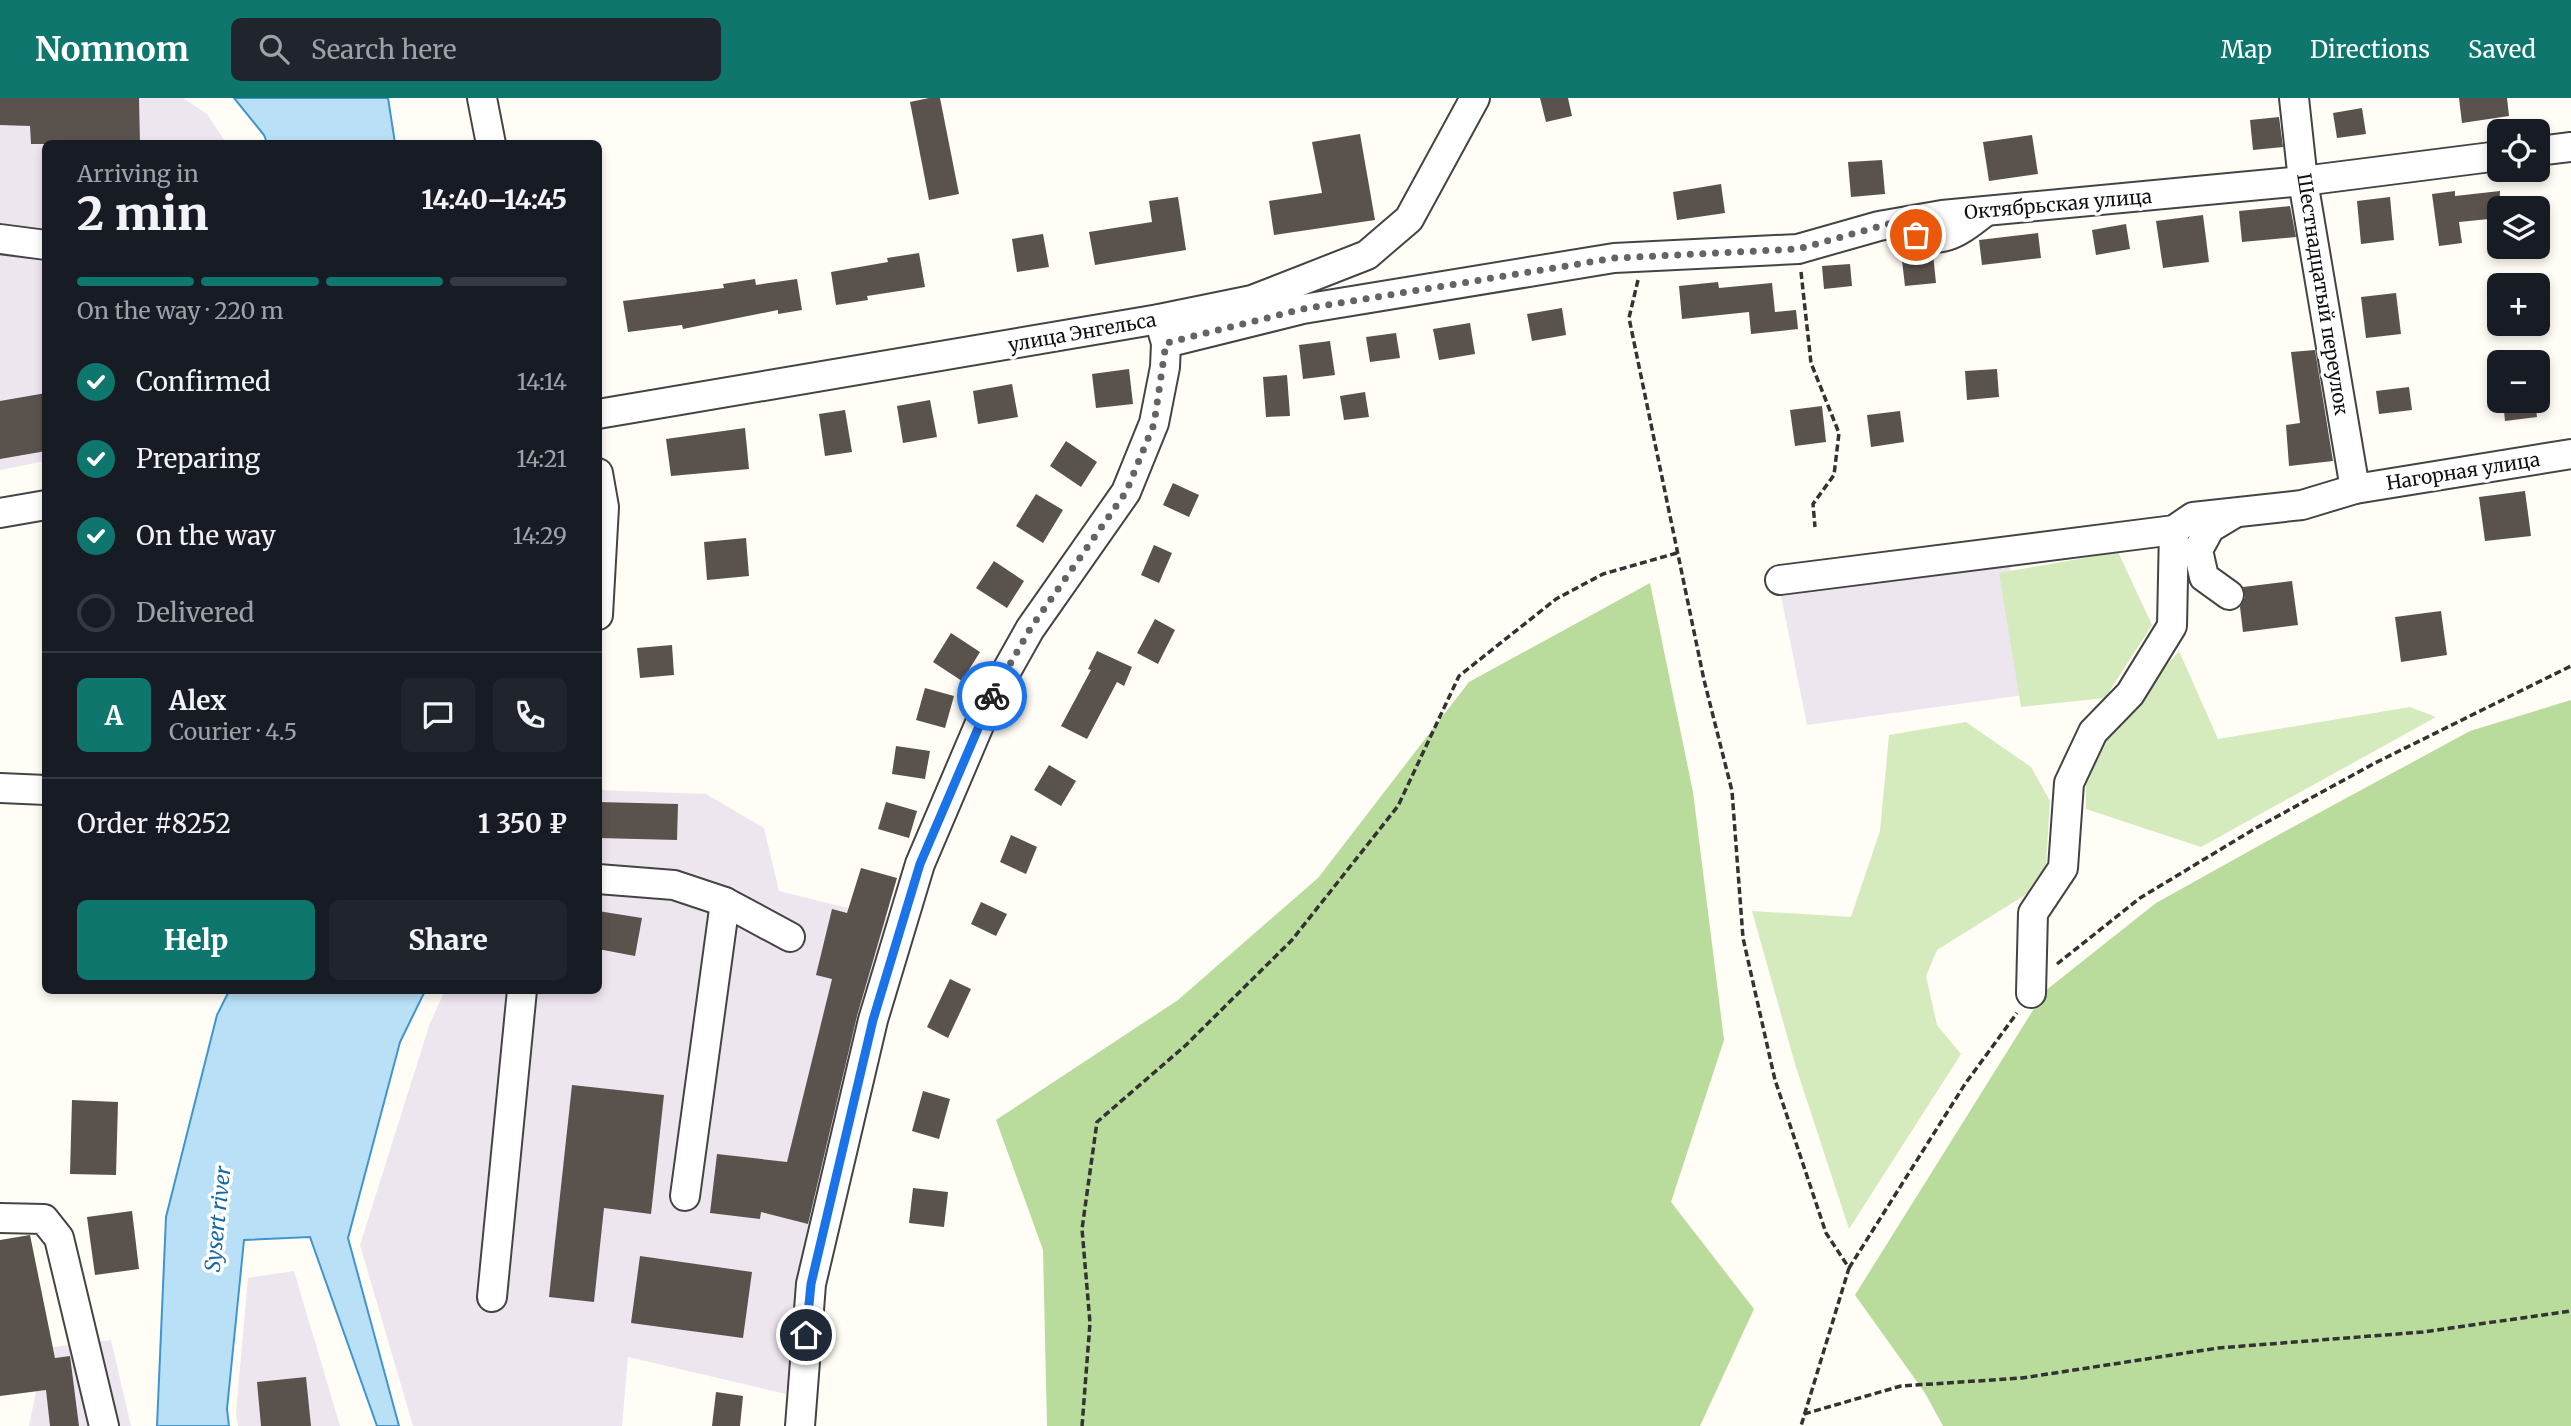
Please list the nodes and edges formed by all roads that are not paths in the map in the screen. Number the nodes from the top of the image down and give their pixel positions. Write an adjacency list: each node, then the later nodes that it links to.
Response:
1 (482, 98): 4 (street)
2 (1475, 98): 11 (street, улица Энгельса)
3 (2294, 98): 8 (street, Шестнадцатый переулок)
4 (490, 140)
5 (2571, 147): 6 (street)
6 (2550, 150)
7 (2487, 158): 8 (street, Октябрьская улица)
8 (2303, 181): 12 (street, Октябрьская улица); 16 (street, Шестнадцатый переулок)
9 (0, 239): 10 (street)
10 (42, 244)
11 (1308, 279): 12 (street); 13 (street, улица Энгельса)
12 (1303, 309): 13 (street, Октябрьская улица)
13 (1163, 331): 14 (street, улица Энгельса); 36 (street)
14 (602, 413)
15 (2571, 454): 16 (street, Нагорная улица)
16 (2355, 489): 20 (street, Нагорная улица)
17 (602, 496): 22 (street)
18 (42, 506): 19 (street)
19 (0, 513)
20 (2236, 513): 21 (street, Нагорная улица); 24 (street)
21 (2174, 530): 23 (street, Нагорная улица); 30 (street)
22 (602, 543)
23 (1780, 580)
24 (2229, 595)
25 (0, 788): 26 (street)
26 (42, 790)
27 (602, 879): 28 (street)
28 (725, 902): 29 (street); 32 (street)
29 (790, 937)
30 (2031, 993)
31 (522, 994): 34 (street)
32 (685, 1196)
33 (0, 1218): 35 (street)
34 (492, 1297)
35 (104, 1426)
36 (800, 1426)

